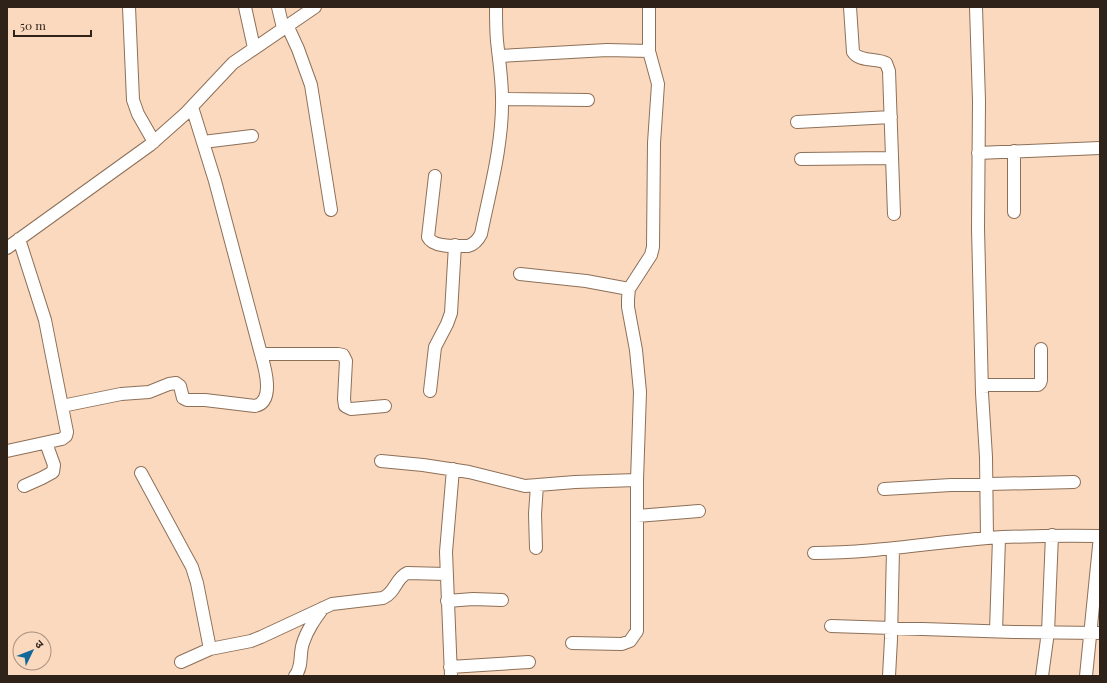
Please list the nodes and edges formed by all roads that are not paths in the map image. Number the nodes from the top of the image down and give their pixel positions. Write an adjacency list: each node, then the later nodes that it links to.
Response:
1 (129, 7): 19 (street)
2 (245, 7): 10 (street)
3 (278, 7): 9 (street)
4 (315, 7): 9 (street)
5 (496, 7): 12 (street)
6 (649, 7): 11 (street)
7 (850, 7): 16 (street)
8 (976, 7): 23 (street)
9 (285, 27): 10 (street); 27 (street)
10 (254, 48): 15 (street)
11 (649, 50): 12 (street); 34 (street)
12 (499, 56): 13 (street)
13 (502, 99): 14 (street); 31 (street)
14 (588, 100)
15 (192, 106): 19 (street); 20 (street)
16 (891, 117): 17 (street); 24 (street)
17 (797, 122)
18 (252, 136): 20 (street)
19 (154, 142): 30 (street)
20 (202, 142): 36 (street)
21 (1100, 148): 22 (street)
22 (1014, 151): 23 (street); 28 (street)
23 (978, 153): 37 (street)
24 (891, 158): 25 (street); 29 (street)
25 (801, 159)
26 (435, 176): 31 (street)
27 (331, 210)
28 (1014, 212)
29 (894, 214)
30 (19, 239): 32 (street); 39 (street)
31 (455, 246): 38 (street)
32 (7, 248)
33 (520, 274): 34 (street)
34 (629, 290): 46 (street)
35 (1041, 350): 37 (street)
36 (261, 354): 39 (street); 40 (street)
37 (982, 386): 48 (street)
38 (430, 391)
39 (62, 406): 41 (street)
40 (386, 406)
41 (46, 443): 42 (street); 50 (street)
42 (7, 451)
43 (381, 461): 44 (street)
44 (453, 469): 49 (street); 60 (street)
45 (141, 473): 70 (street)
46 (637, 480): 49 (street); 53 (street)
47 (1074, 482): 48 (street)
48 (986, 484): 51 (street); 56 (street)
49 (537, 485): 57 (street)
50 (24, 486)
51 (884, 489)
52 (699, 511): 53 (street)
53 (637, 516): 69 (street)
54 (1052, 535): 55 (street); 56 (street); 67 (street)
55 (1100, 536): 68 (street)
56 (993, 538): 58 (street); 66 (street)
57 (536, 548)
58 (893, 549): 59 (street); 65 (street)
59 (814, 554)
60 (446, 574): 62 (street); 63 (street)
61 (502, 600): 62 (street)
62 (447, 601): 73 (street)
63 (324, 607): 70 (street); 74 (street)
64 (831, 626): 65 (street)
65 (892, 628): 66 (street); 75 (street)
66 (996, 631): 67 (street)
67 (1048, 632): 68 (street); 76 (street)
68 (1095, 633): 77 (street)
69 (572, 643)
70 (210, 649): 71 (street)
71 (180, 662)
72 (529, 662): 73 (street)
73 (450, 672)
74 (294, 676)
75 (889, 676)
76 (1042, 676)
77 (1086, 676)

